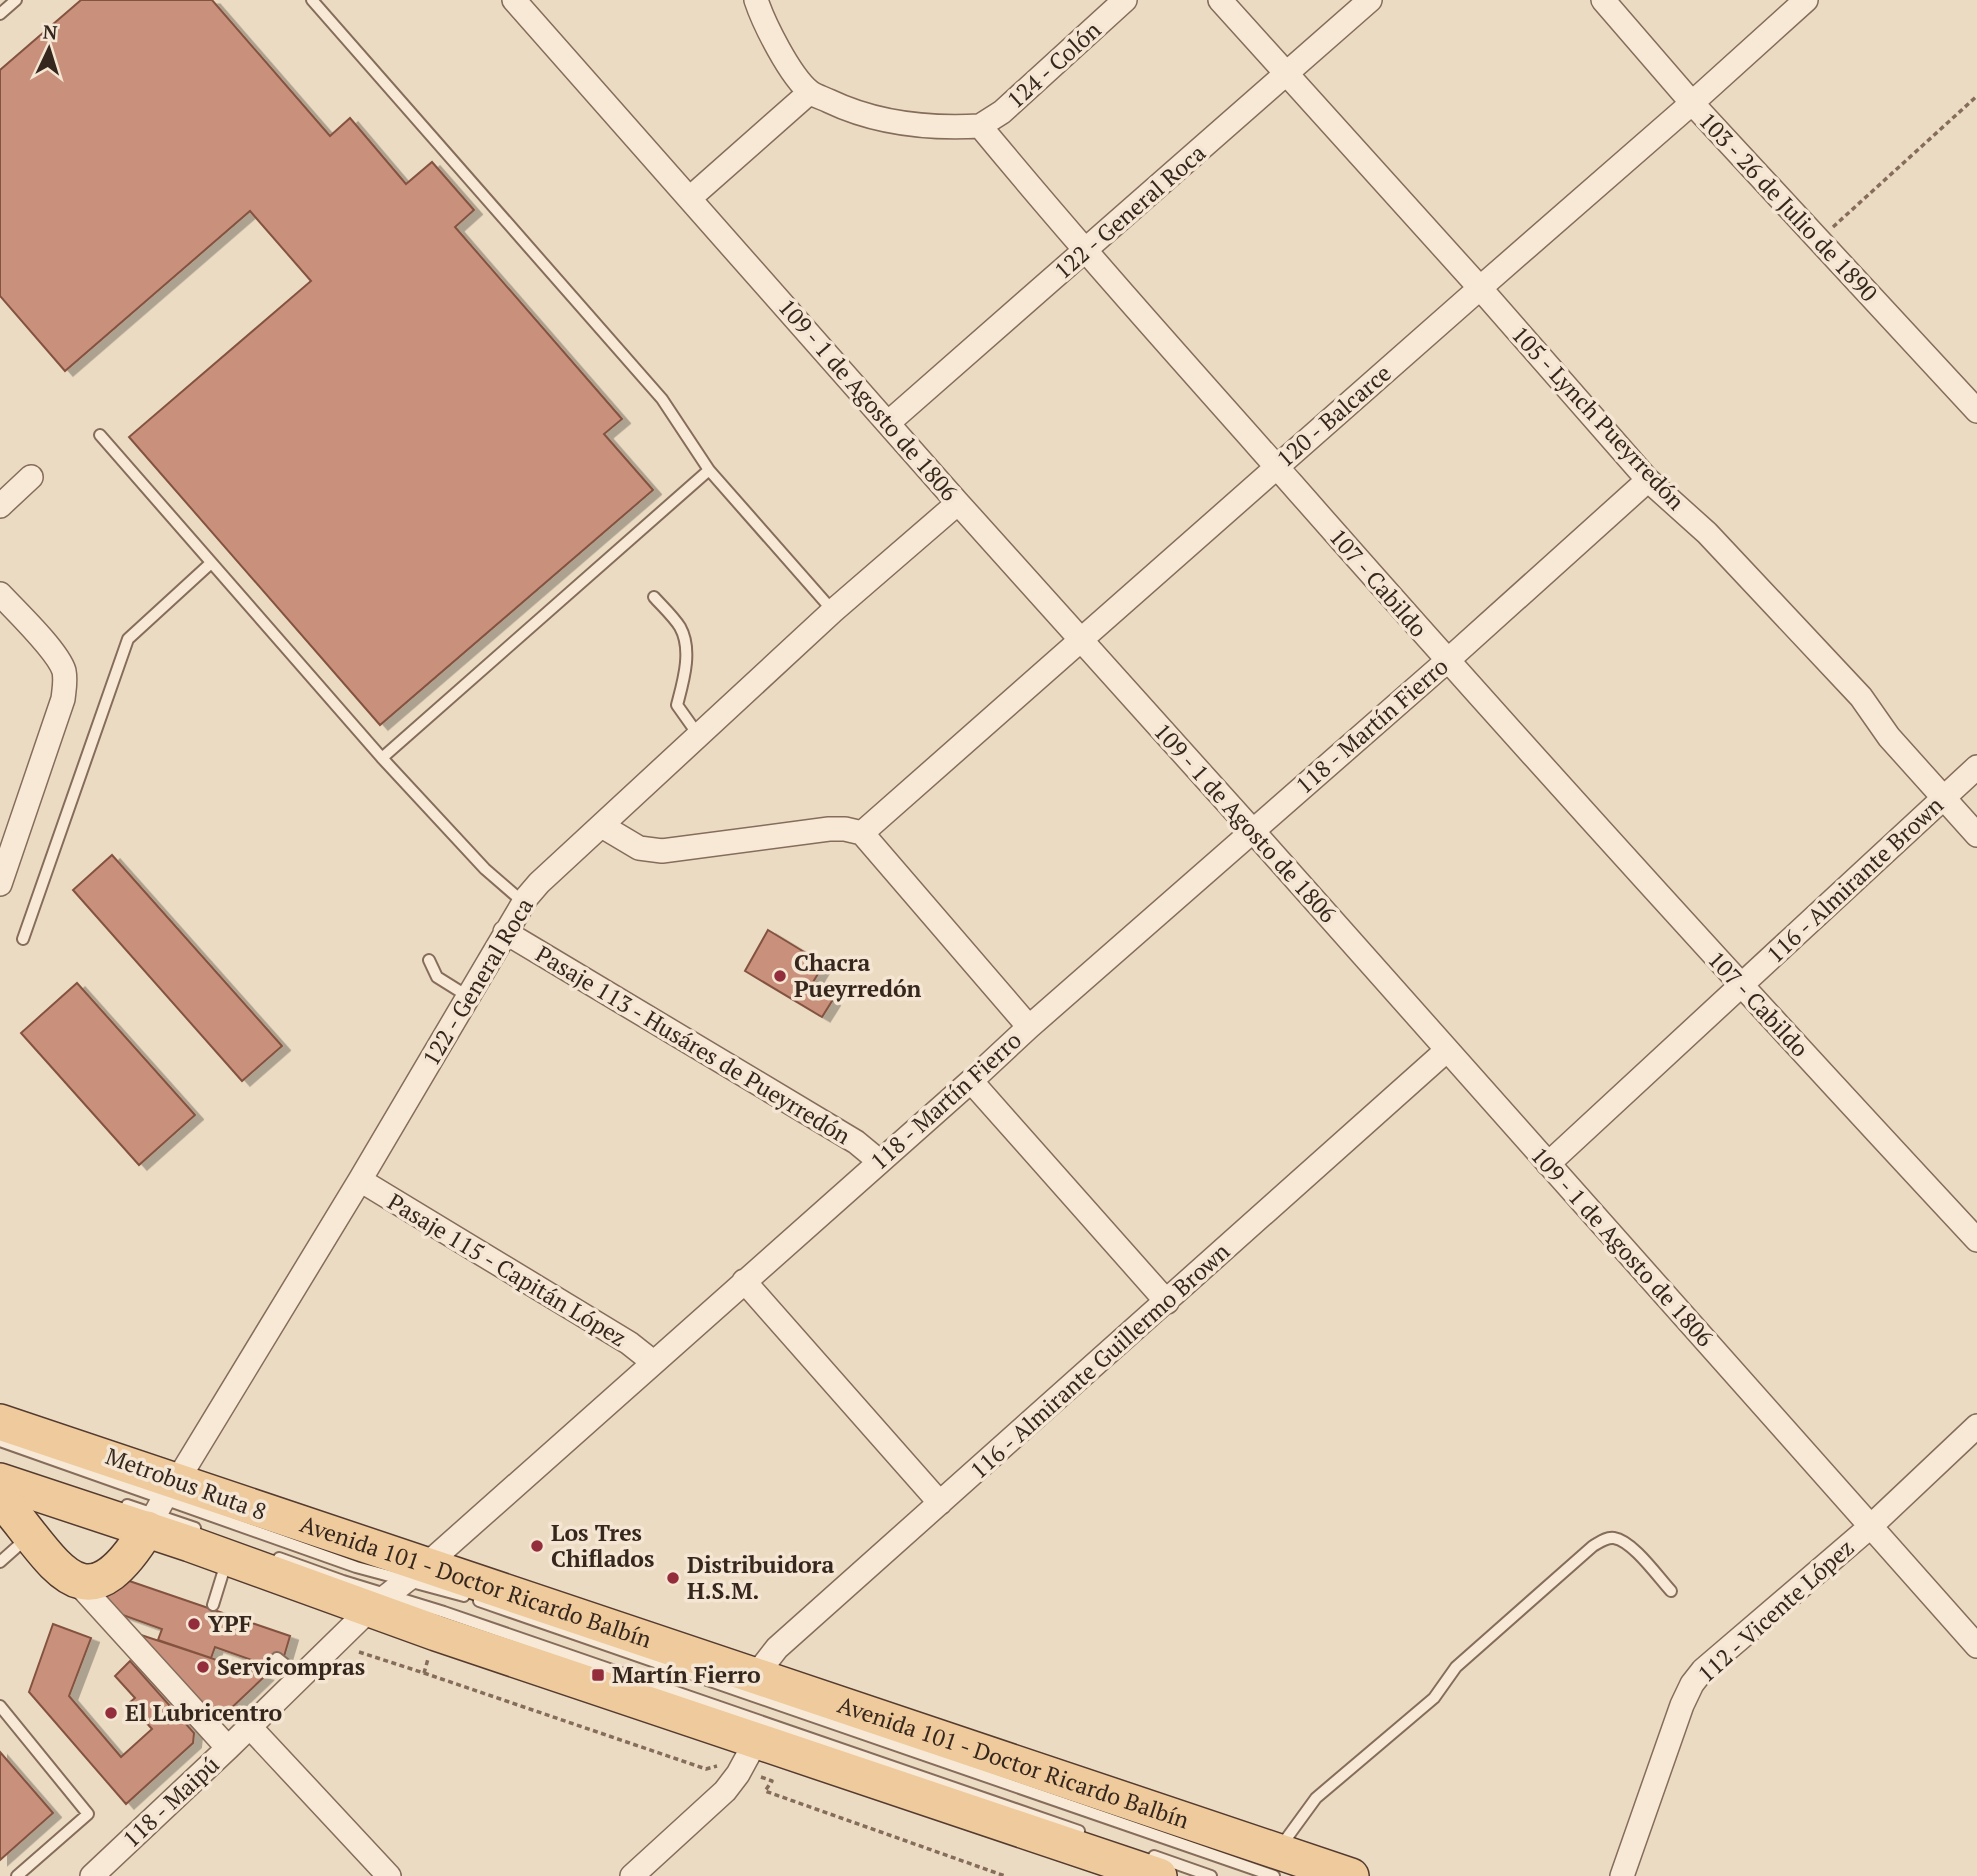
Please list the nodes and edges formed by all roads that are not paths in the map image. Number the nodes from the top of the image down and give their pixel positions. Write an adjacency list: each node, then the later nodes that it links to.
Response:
1 (16, 0): 10 (lane)
2 (312, 0): 22 (lane)
3 (514, 0): 15 (street, 109 - 1 de Agosto de 1806)
4 (756, 0): 12 (street)
5 (1125, 0): 14 (street, 124 - Colón)
6 (1220, 0): 11 (street, 105 - Lynch Pueyrredón)
7 (1370, 0): 11 (street, 122 - General Roca)
8 (1603, 0): 13 (street, 103 - 26 de Julio de 1890)
9 (1806, 0): 13 (street, 120 - Balcarce)
10 (0, 14)
11 (1286, 74): 16 (street, 122 - General Roca); 17 (street, 105 - Lynch Pueyrredón)
12 (810, 92): 14 (street); 15 (street)
13 (1692, 103): 17 (street, 120 - Balcarce); 18 (street, 103 - 26 de Julio de 1890)
14 (980, 127): 16 (street, 107 - Cabildo)
15 (690, 198): 19 (street, 109 - 1 de Agosto de 1806)
16 (1085, 252): 19 (street, 122 - General Roca); 21 (street, 107 - Cabildo)
17 (1480, 288): 21 (street, 120 - Balcarce); 24 (street, 105 - Lynch Pueyrredón)
18 (1977, 411)
19 (888, 423): 25 (street, 109 - 1 de Agosto de 1806)
20 (100, 435): 27 (lane)
21 (1276, 467): 31 (street, 120 - Balcarce); 32 (street, 107 - Cabildo)
22 (709, 470): 30 (lane); 34 (lane)
23 (32, 477): 26 (street)
24 (1648, 480): 32 (street, 118 - Martín Fierro); 36 (street, 105 - Lynch Pueyrredón)
25 (958, 503): 30 (street, 122 - General Roca); 31 (street, 109 - 1 de Agosto de 1806)
26 (0, 506)
27 (211, 562): 34 (lane); 44 (lane)
28 (0, 594): 41 (street)
29 (653, 597): 33 (lane)
30 (833, 611): 33 (street, 122 - General Roca)
31 (1081, 639): 38 (street, 109 - 1 de Agosto de 1806); 39 (street, 120 - Balcarce)
32 (1447, 661): 38 (street, 118 - Martín Fierro); 46 (street, 107 - Cabildo)
33 (699, 736): 37 (street, 122 - General Roca)
34 (383, 758): 42 (lane)
35 (1977, 767): 36 (street, 116 - Almirante Brown)
36 (1944, 798): 40 (street, 105 - Lynch Pueyrredón); 46 (street, 116 - Almirante Brown)
37 (602, 826): 39 (street); 42 (street, 122 - General Roca)
38 (1252, 830): 48 (street, 118 - Martín Fierro); 49 (street, 109 - 1 de Agosto de 1806)
39 (862, 834): 48 (street)
40 (1977, 835)
41 (0, 884)
42 (523, 902): 43 (street, 122 - General Roca)
43 (506, 932): 47 (street, 122 - General Roca); 51 (street, Pasaje 113 - Husáres de Pueyrredón)
44 (23, 939)
45 (429, 960): 47 (lane)
46 (1741, 986): 52 (street, 116 - Almirante Brown); 54 (street, 107 - Cabildo)
47 (468, 997): 53 (street, 122 - General Roca)
48 (1029, 1027): 50 (street, 118 - Martín Fierro)
49 (1447, 1050): 52 (street, 109 - 1 de Agosto de 1806); 56 (street, 116 - Almirante Guillermo Brown)
50 (971, 1081): 51 (street, 118 - Martín Fierro); 56 (street)
51 (879, 1161): 55 (street, 118 - Martín Fierro)
52 (1548, 1164): 66 (street, 109 - 1 de Agosto de 1806)
53 (360, 1181): 57 (street, Pasaje 115 - Capitán López); 65 (street, 122 - General Roca)
54 (1977, 1240)
55 (744, 1281): 57 (street, 118 - Martín Fierro); 63 (street)
56 (1167, 1302): 63 (street, 116 - Almirante Guillermo Brown)
57 (653, 1362): 71 (street, 118 - Martín Fierro)
58 (0, 1422): 65 (main road, Avenida 101 - Doctor Ricardo Balbín)
59 (1977, 1426): 66 (street, 112 - Vicente López)
60 (0, 1441): 65 (lane, Metrobus Ruta 8)
61 (0, 1481): 65 (main road, Avenida 101 - Doctor Ricardo Balbín)
62 (0, 1498): 67 (main road)
63 (940, 1503): 78 (street, 116 - Almirante Guillermo Brown)
64 (121, 1504): 65 (lane, Metrobus Ruta 8)
65 (161, 1505): 68 (main road, Avenida 101 - Doctor Ricardo Balbín); 71 (main road, Avenida 101 - Doctor Ricardo Balbín); 72 (main road)
66 (1870, 1527): 76 (street, 109 - 1 de Agosto de 1806); 93 (street, 112 - Vicente López)
67 (31, 1534): 70 (lane); 72 (main road)
68 (218, 1545): 74 (main road, Avenida 101 - Doctor Ricardo Balbín); 75 (lane)
69 (271, 1555): 74 (lane, Metrobus Ruta 8)
70 (0, 1562)
71 (415, 1573): 74 (street, 118 - Martín Fierro); 78 (main road, Avenida 101 - Doctor Ricardo Balbín); 85 (lane)
72 (77, 1582): 83 (street)
73 (1671, 1591): 85 (lane)
74 (378, 1602): 79 (street, 118 - Martín Fierro); 82 (main road, Avenida 101 - Doctor Ricardo Balbín); 84 (lane, Metrobus Ruta 8)
75 (213, 1605)
76 (1977, 1646)
77 (276, 1658): 79 (lane)
78 (756, 1675): 85 (main road, Avenida 101 - Doctor Ricardo Balbín)
79 (302, 1676): 81 (street, 118 - Martín Fierro)
80 (0, 1706): 87 (lane)
81 (250, 1727): 83 (street, 118 - Maipú); 89 (street)
82 (756, 1741): 84 (main road, Avenida 101 - Doctor Ricardo Balbín); 90 (street)
83 (228, 1748): 88 (street, 118 - Maipú)
84 (1096, 1856): 86 (main road, Avenida 101 - Doctor Ricardo Balbín)
85 (1275, 1864): 92 (main road, Avenida 101 - Doctor Ricardo Balbín)
86 (1152, 1865): 91 (lane)
87 (17, 1876)
88 (92, 1876)
89 (389, 1876)
90 (632, 1876)
91 (1211, 1876)
92 (1351, 1876)
93 (1622, 1876)

